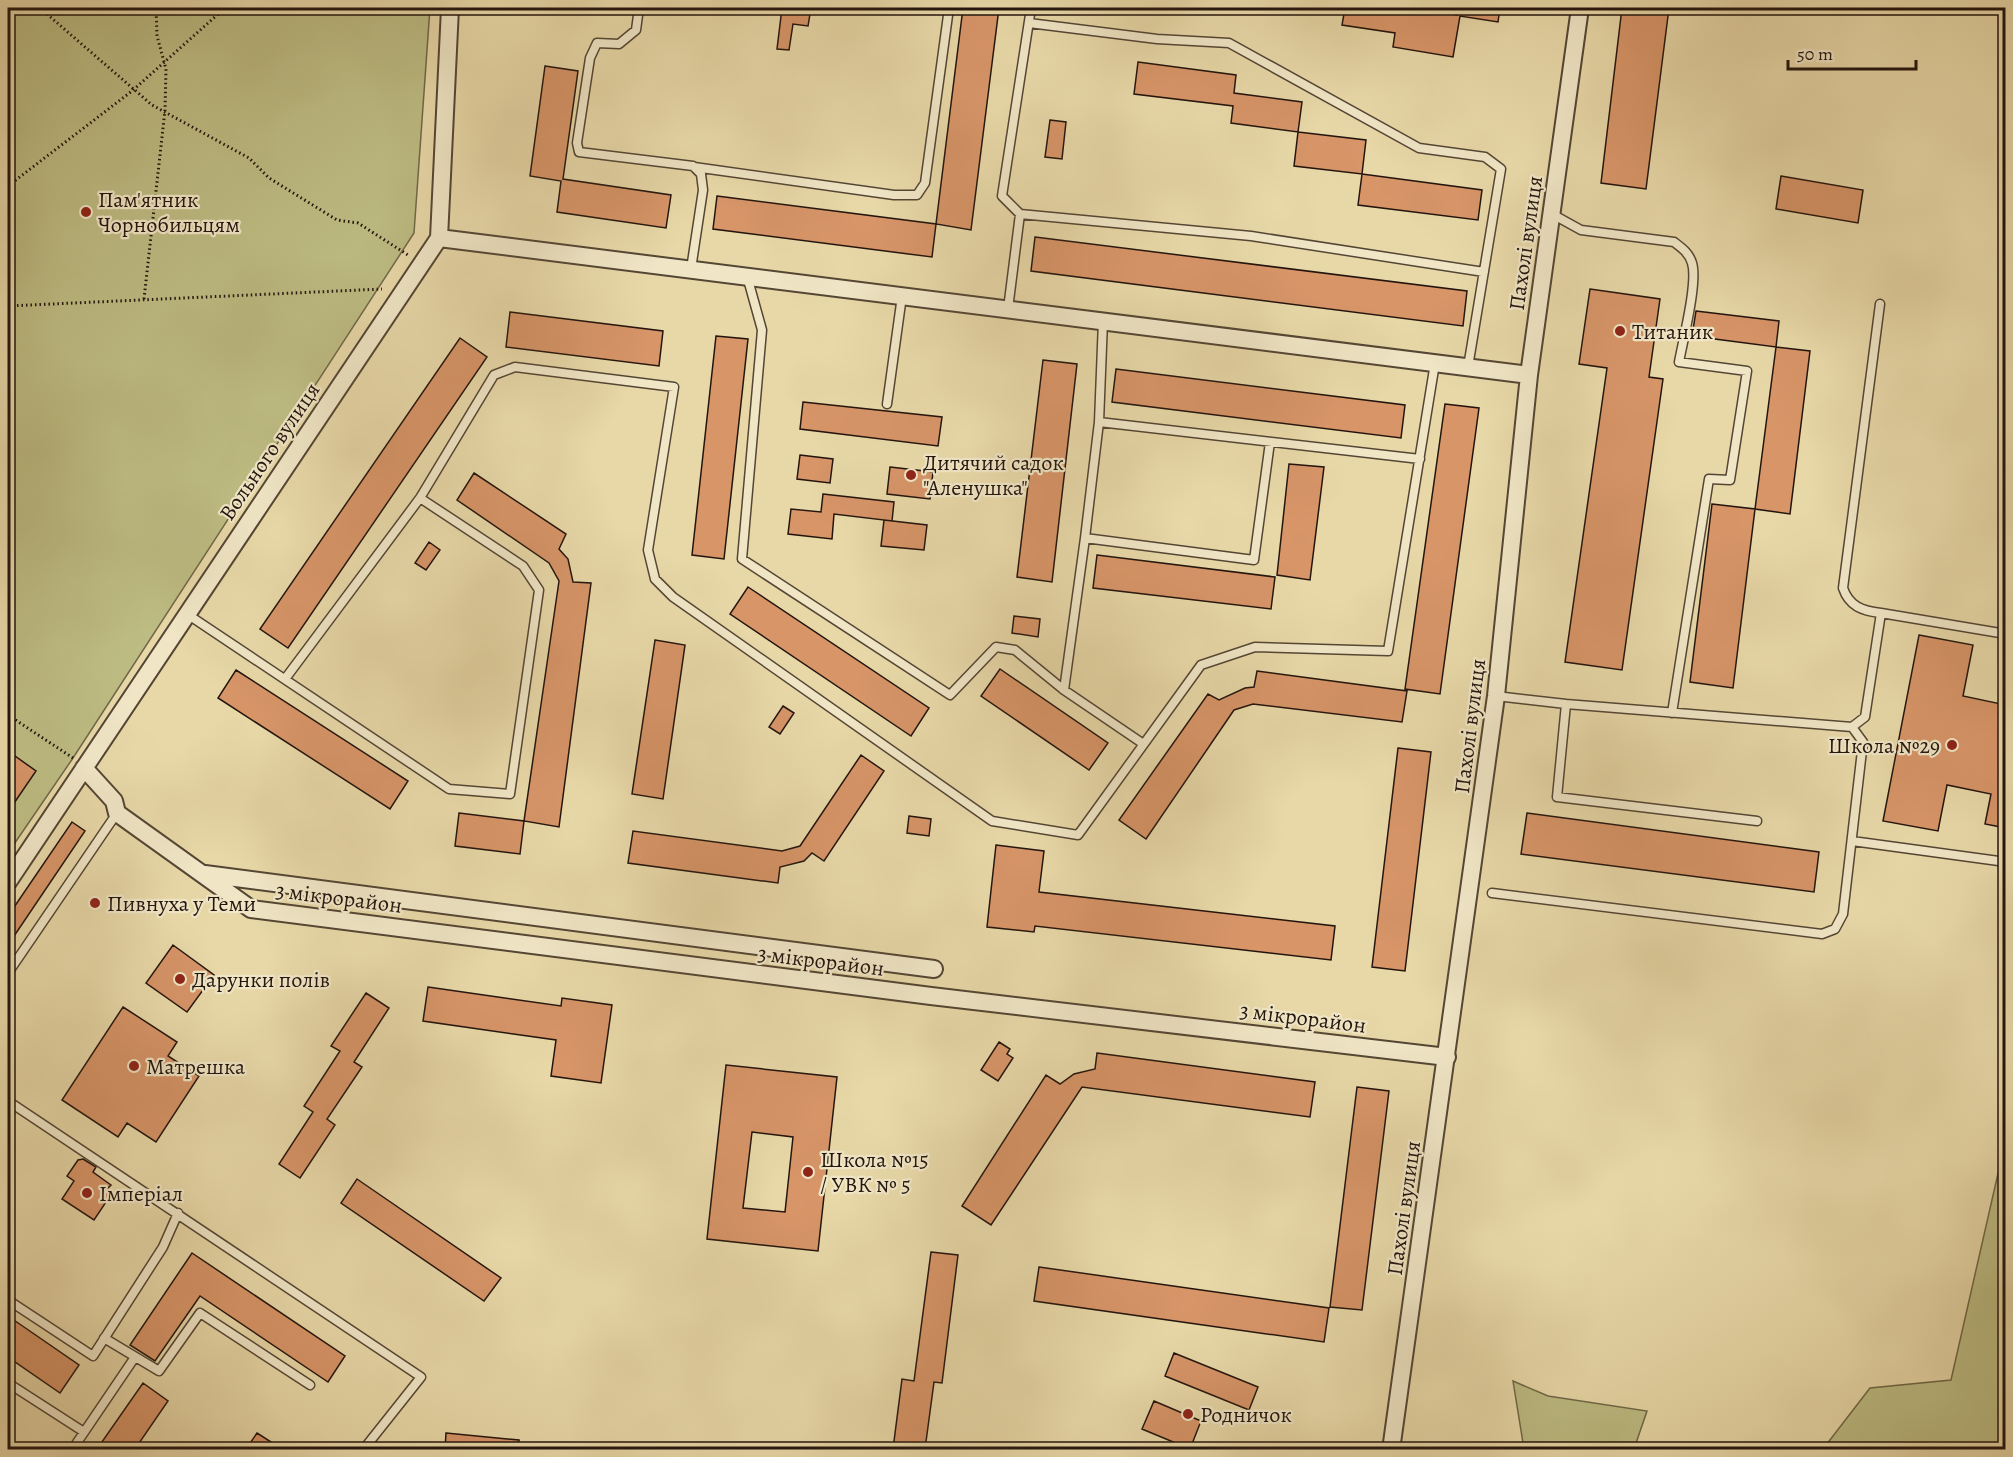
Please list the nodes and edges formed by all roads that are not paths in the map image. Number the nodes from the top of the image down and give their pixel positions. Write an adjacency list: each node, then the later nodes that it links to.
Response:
1 (450, 8): 10 (street)
2 (639, 8): 7 (lane)
3 (949, 8): 7 (lane)
4 (1031, 8): 6 (lane)
5 (1580, 8): 9 (street, Пахолі вулиця)
6 (1029, 23): 8 (lane); 12 (lane)
7 (694, 167): 11 (lane)
8 (1020, 214): 12 (lane); 16 (lane)
9 (1552, 214): 20 (street, Пахолі вулиця); 34 (lane)
10 (439, 238): 11 (street); 28 (street, Вольного вулиця)
11 (691, 269): 13 (street)
12 (1484, 272): 19 (lane)
13 (747, 276): 14 (street); 31 (lane)
14 (902, 296): 16 (street); 21 (lane)
15 (1880, 304): 27 (lane)
16 (1008, 309): 17 (street)
17 (1102, 321): 18 (street); 22 (lane)
18 (1435, 363): 19 (street); 24 (lane)
19 (1468, 367): 20 (street)
20 (1529, 375): 32 (street, Пахолі вулиця)
21 (887, 404)
22 (1099, 422): 23 (lane); 26 (lane)
23 (1270, 442): 24 (lane); 26 (lane)
24 (1420, 459): 36 (lane)
25 (420, 498): 30 (lane); 30 (lane); 36 (lane)
26 (1085, 538): 31 (lane)
27 (1881, 613): 29 (lane); 35 (lane)
28 (187, 614): 30 (lane); 37 (street, Вольного вулиця)
29 (2006, 634)
30 (285, 679)
31 (1064, 690): 36 (lane)
32 (1496, 696): 33 (lane); 47 (street, Пахолі вулиця)
33 (1566, 704): 34 (lane); 39 (lane)
34 (1672, 712): 35 (lane)
35 (1852, 727): 40 (lane)
36 (1142, 743)
37 (79, 763): 38 (street, 3 мікрорайон); 43 (street, Вольного вулиця)
38 (117, 813): 42 (street, 3 мікрорайон); 46 (lane)
39 (1757, 821)
40 (1852, 841): 41 (lane); 44 (lane)
41 (2006, 862)
42 (201, 874): 45 (street, 3 мікрорайон); 47 (street, 3 мікрорайон)
43 (8, 882)
44 (1492, 893)
45 (934, 969)
46 (8, 973)
47 (1447, 1057): 58 (street, Пахолі вулиця)
48 (8, 1101): 49 (lane)
49 (178, 1213): 51 (lane); 57 (lane)
50 (8, 1300): 51 (lane)
51 (104, 1338): 52 (lane)
52 (135, 1357): 54 (lane); 55 (lane)
53 (8, 1383): 55 (lane)
54 (310, 1385)
55 (84, 1432): 56 (lane)
56 (72, 1449)
57 (363, 1449)
58 (1391, 1449)

